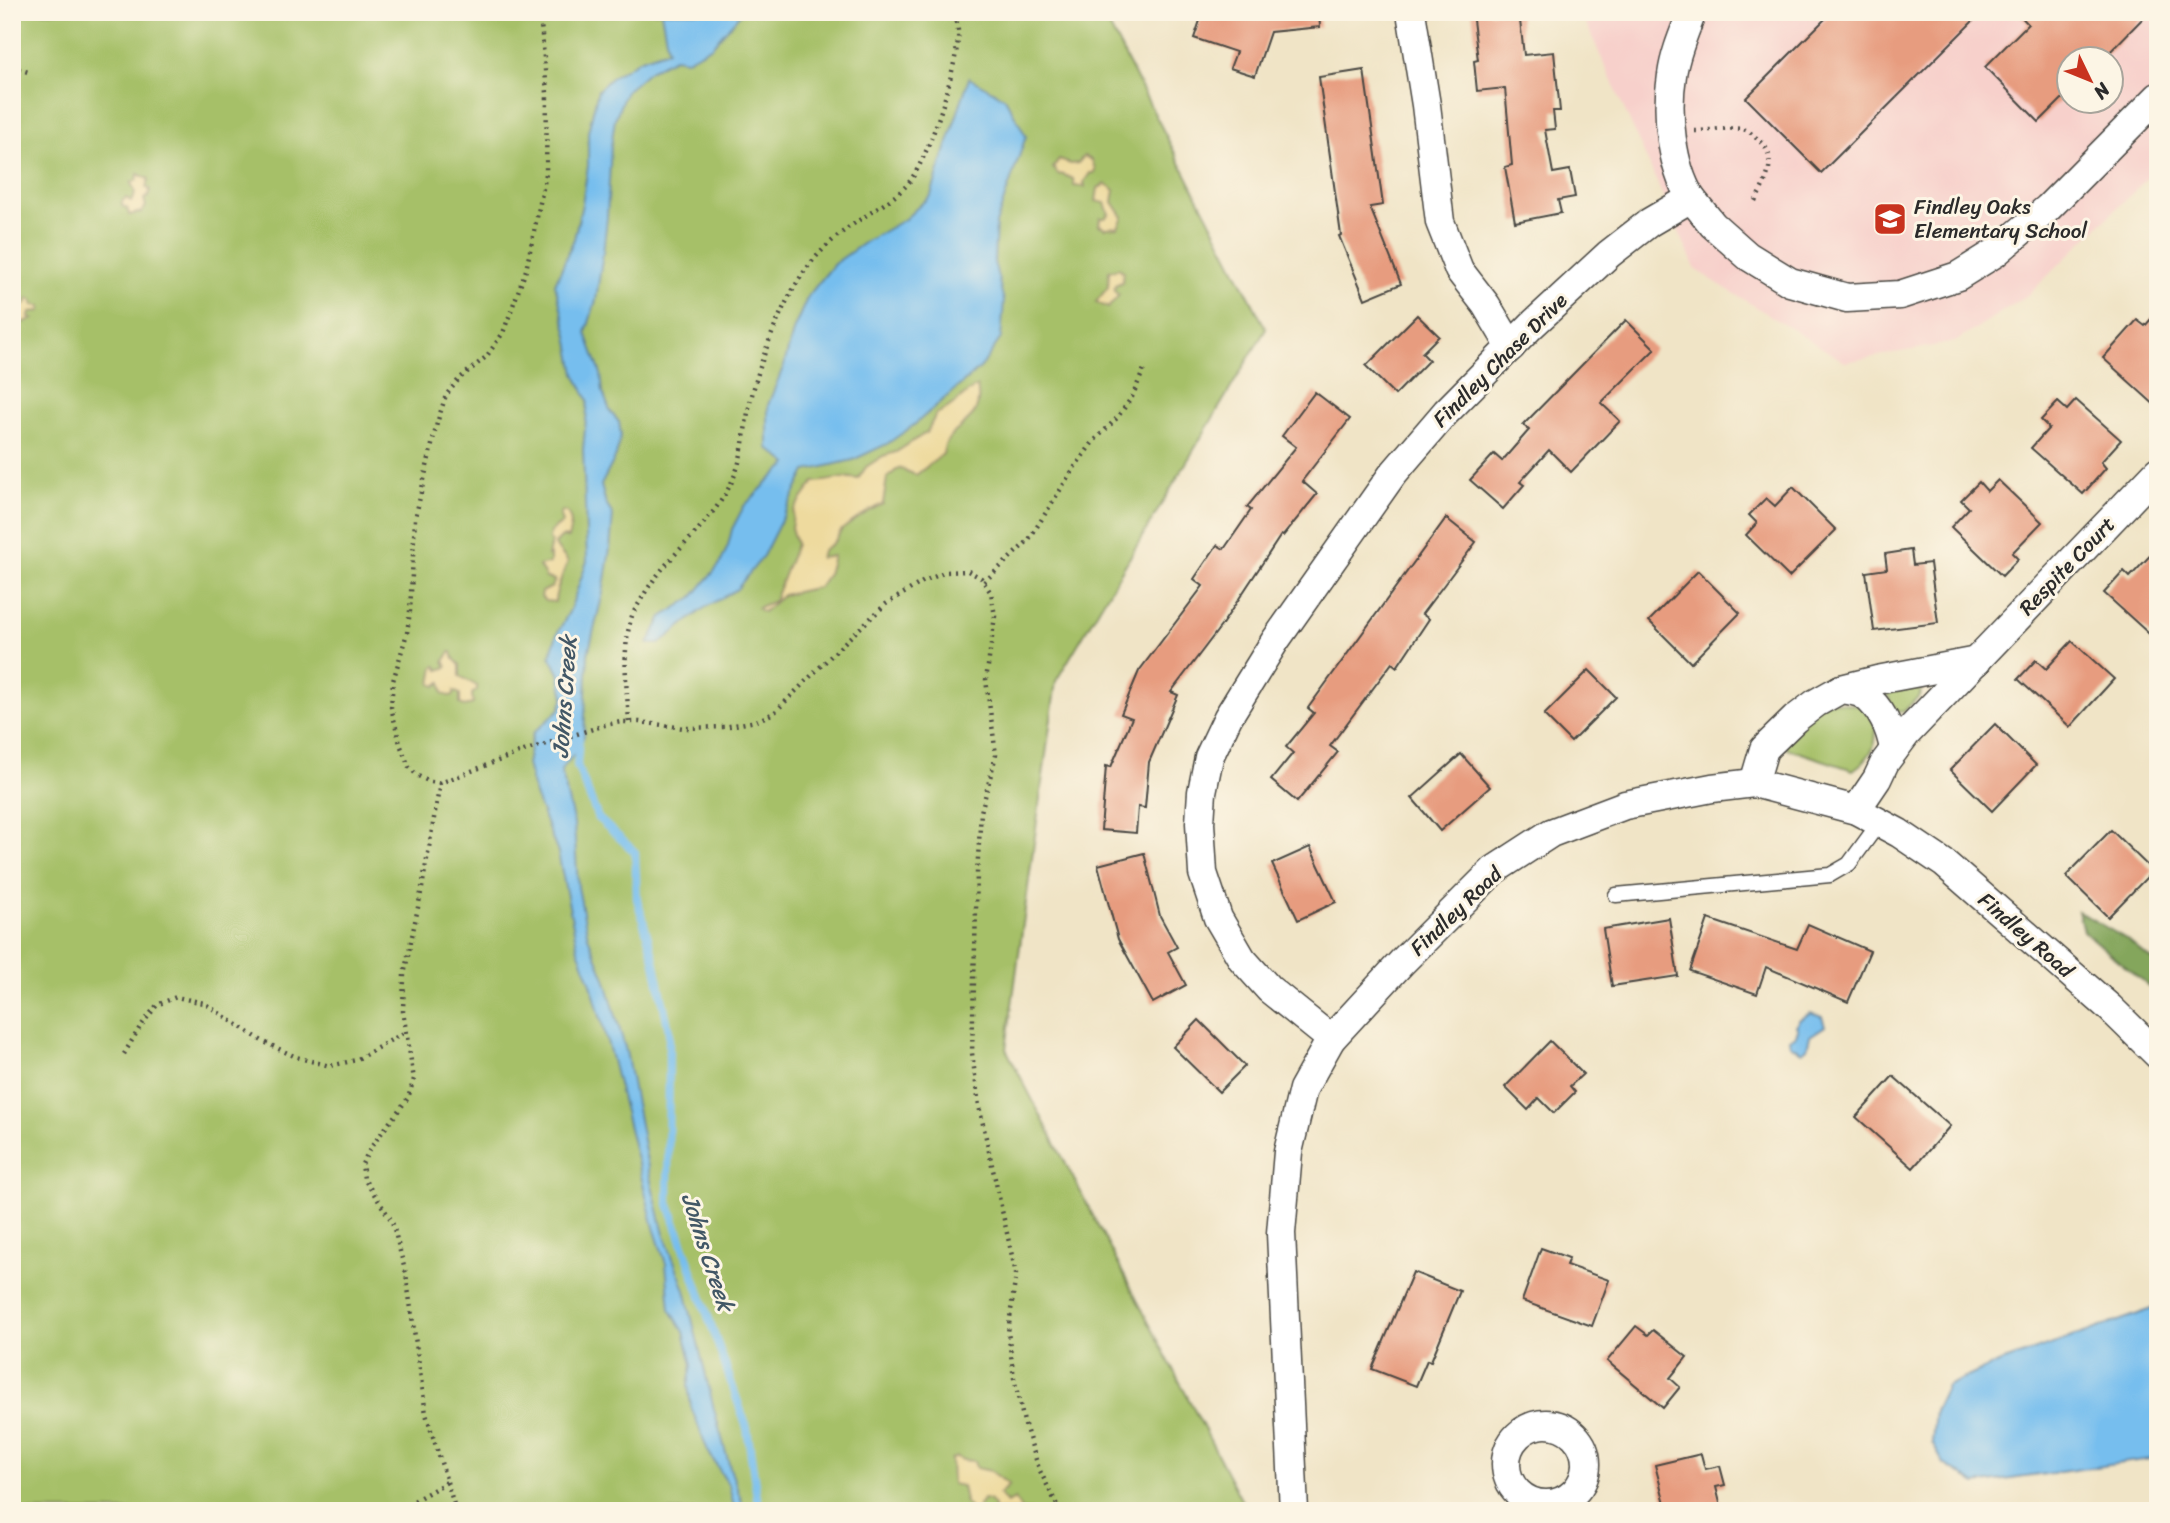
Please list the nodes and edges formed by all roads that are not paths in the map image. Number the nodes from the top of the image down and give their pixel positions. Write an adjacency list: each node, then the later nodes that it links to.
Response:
1 (1411, 12): 5 (street)
2 (1692, 12): 4 (street)
3 (2158, 97): 4 (street)
4 (1691, 198): 5 (street, Findley Chase Drive)
5 (1511, 347): 13 (street, Findley Chase Drive)
6 (2158, 471): 7 (street, Respite Court)
7 (1977, 661): 8 (street); 9 (street, Respite Court)
8 (1842, 689): 9 (street); 10 (street)
9 (1894, 750): 11 (street, Respite Court)
10 (1754, 783): 11 (street, Findley Road); 13 (street, Findley Road)
11 (1867, 817): 12 (lane); 14 (street, Findley Road)
12 (1616, 895)
13 (1331, 1039): 15 (street, Findley Road)
14 (2158, 1055)
15 (1294, 1511)

